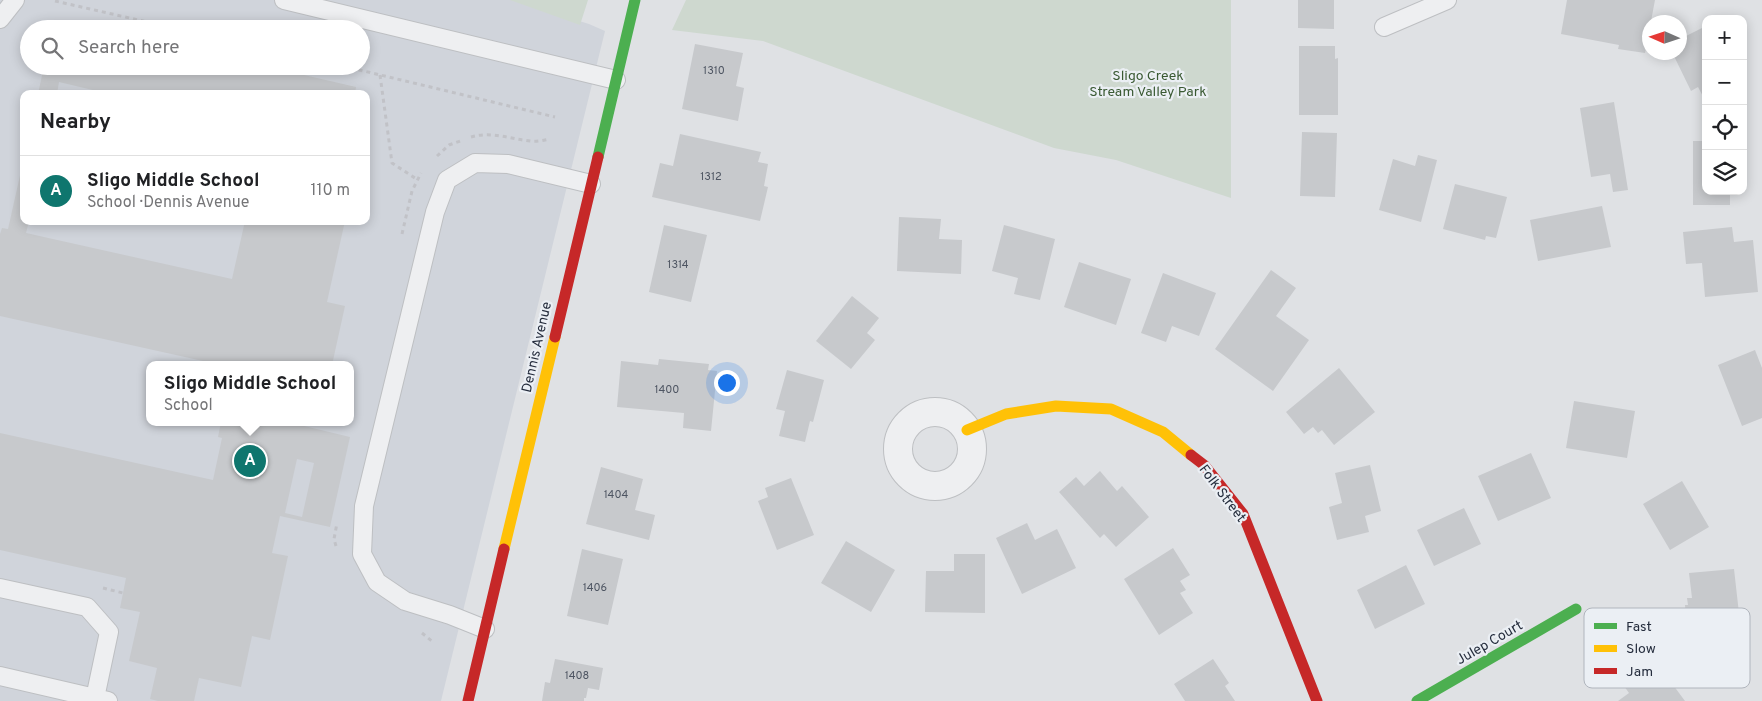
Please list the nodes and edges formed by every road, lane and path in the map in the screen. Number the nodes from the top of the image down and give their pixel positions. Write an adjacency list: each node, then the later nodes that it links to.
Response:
1 (16, 0): 6 (lane)
2 (284, 0): 8 (lane)
3 (634, 0): 13 (street, Dennis Avenue)
4 (1447, 0): 10 (lane)
5 (55, 1): 7 (path)
6 (0, 20)
7 (138, 20)
8 (367, 20)
9 (370, 21): 13 (lane)
10 (1384, 27)
11 (370, 73): 12 (path)
12 (380, 75): 14 (path); 15 (path)
13 (616, 80): 16 (street, Dennis Avenue)
14 (555, 116)
15 (418, 180)
16 (591, 184): 20 (street, Dennis Avenue); 20 (lane)
17 (968, 430): 24 (street, Folk Street)
18 (0, 588): 22 (lane)
19 (1576, 609): 25 (street, Julep Court)
20 (485, 629): 23 (street, Dennis Avenue)
21 (0, 676): 22 (lane)
22 (101, 699)
23 (468, 701)
24 (1317, 701)
25 (1417, 701)

